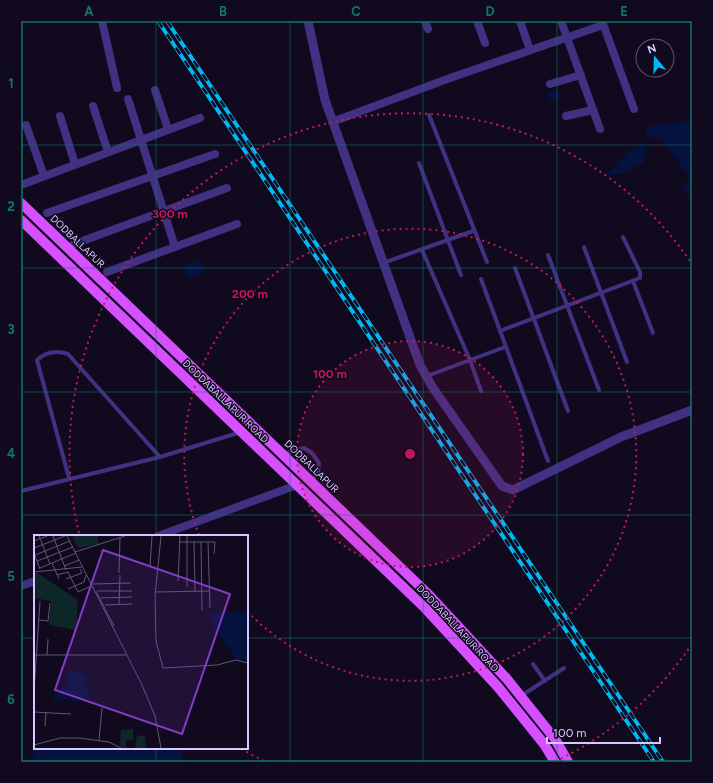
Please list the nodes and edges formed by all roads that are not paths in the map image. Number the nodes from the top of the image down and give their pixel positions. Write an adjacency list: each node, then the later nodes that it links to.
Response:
1 (102, 21): 14 (street)
2 (308, 21): 24 (street)
3 (425, 21): 8 (street)
4 (477, 21): 10 (street)
5 (520, 21): 11 (street)
6 (561, 21): 9 (street)
7 (602, 23): 9 (street); 18 (street)
8 (428, 29)
9 (568, 38): 11 (street); 12 (street)
10 (485, 43)
11 (530, 50): 24 (street)
12 (581, 75): 13 (street); 19 (street)
13 (550, 84)
14 (117, 88)
15 (155, 90): 26 (street)
16 (128, 99): 28 (street)
17 (93, 106): 29 (street)
18 (634, 109)
19 (594, 110): 22 (street); 27 (street)
20 (429, 115): 42 (lane)
21 (60, 116): 32 (street)
22 (566, 116)
23 (200, 118): 26 (street)
24 (332, 122): 51 (street)
25 (26, 125): 33 (street)
26 (168, 129): 28 (street)
27 (600, 129)
28 (141, 139): 29 (street); 34 (street)
29 (108, 152): 32 (street)
30 (215, 154): 34 (street)
31 (419, 163): 44 (lane)
32 (75, 164): 33 (street)
33 (44, 176): 35 (street)
34 (152, 176): 38 (street); 39 (street)
35 (21, 185)
36 (227, 188): 38 (street)
37 (21, 203): 71 (main road, DODBALLAPUR)
38 (163, 211): 45 (street); 46 (street)
39 (47, 213)
40 (21, 220): 70 (main road, DODDABALLAPUR ROAD)
41 (236, 224): 46 (street)
42 (473, 231): 44 (lane); 50 (lane)
43 (623, 237): 56 (lane)
44 (448, 240): 48 (lane); 54 (lane)
45 (74, 244)
46 (175, 247): 53 (street)
47 (584, 247): 57 (lane)
48 (422, 250): 51 (lane); 63 (lane)
49 (548, 255): 58 (lane)
50 (486, 262)
51 (383, 263): 65 (street)
52 (516, 268): 59 (lane)
53 (107, 272)
54 (461, 275)
55 (480, 279): 60 (lane)
56 (633, 281): 57 (lane); 61 (lane)
57 (601, 294): 58 (lane); 64 (lane)
58 (567, 307): 59 (lane); 66 (lane)
59 (534, 320): 60 (lane); 69 (lane)
60 (500, 332): 62 (lane)
61 (653, 333)
62 (505, 348): 63 (lane); 73 (lane)
63 (470, 360): 65 (lane); 67 (lane)
64 (627, 362)
65 (426, 376): 68 (street)
66 (599, 390)
67 (481, 391)
68 (692, 410)
69 (568, 411)
70 (241, 432): 72 (lane); 76 (main road, DODDABALLAPUR ROAD)
71 (282, 454): 75 (main road, DODBALLAPUR); 75 (lane)
72 (160, 457): 74 (lane); 74 (lane)
73 (548, 460)
74 (69, 478): 77 (lane)
75 (311, 482): 84 (main road, DODBALLAPUR)
76 (297, 485): 78 (street); 85 (main road, DODDABALLAPUR ROAD)
77 (21, 491)
78 (161, 535)
79 (34, 581): 80 (street)
80 (21, 586)
81 (533, 664): 83 (lane)
82 (564, 668): 83 (lane)
83 (545, 681): 84 (lane)
84 (521, 697): 86 (main road, DODBALLAPUR)
85 (555, 762)
86 (568, 762)

